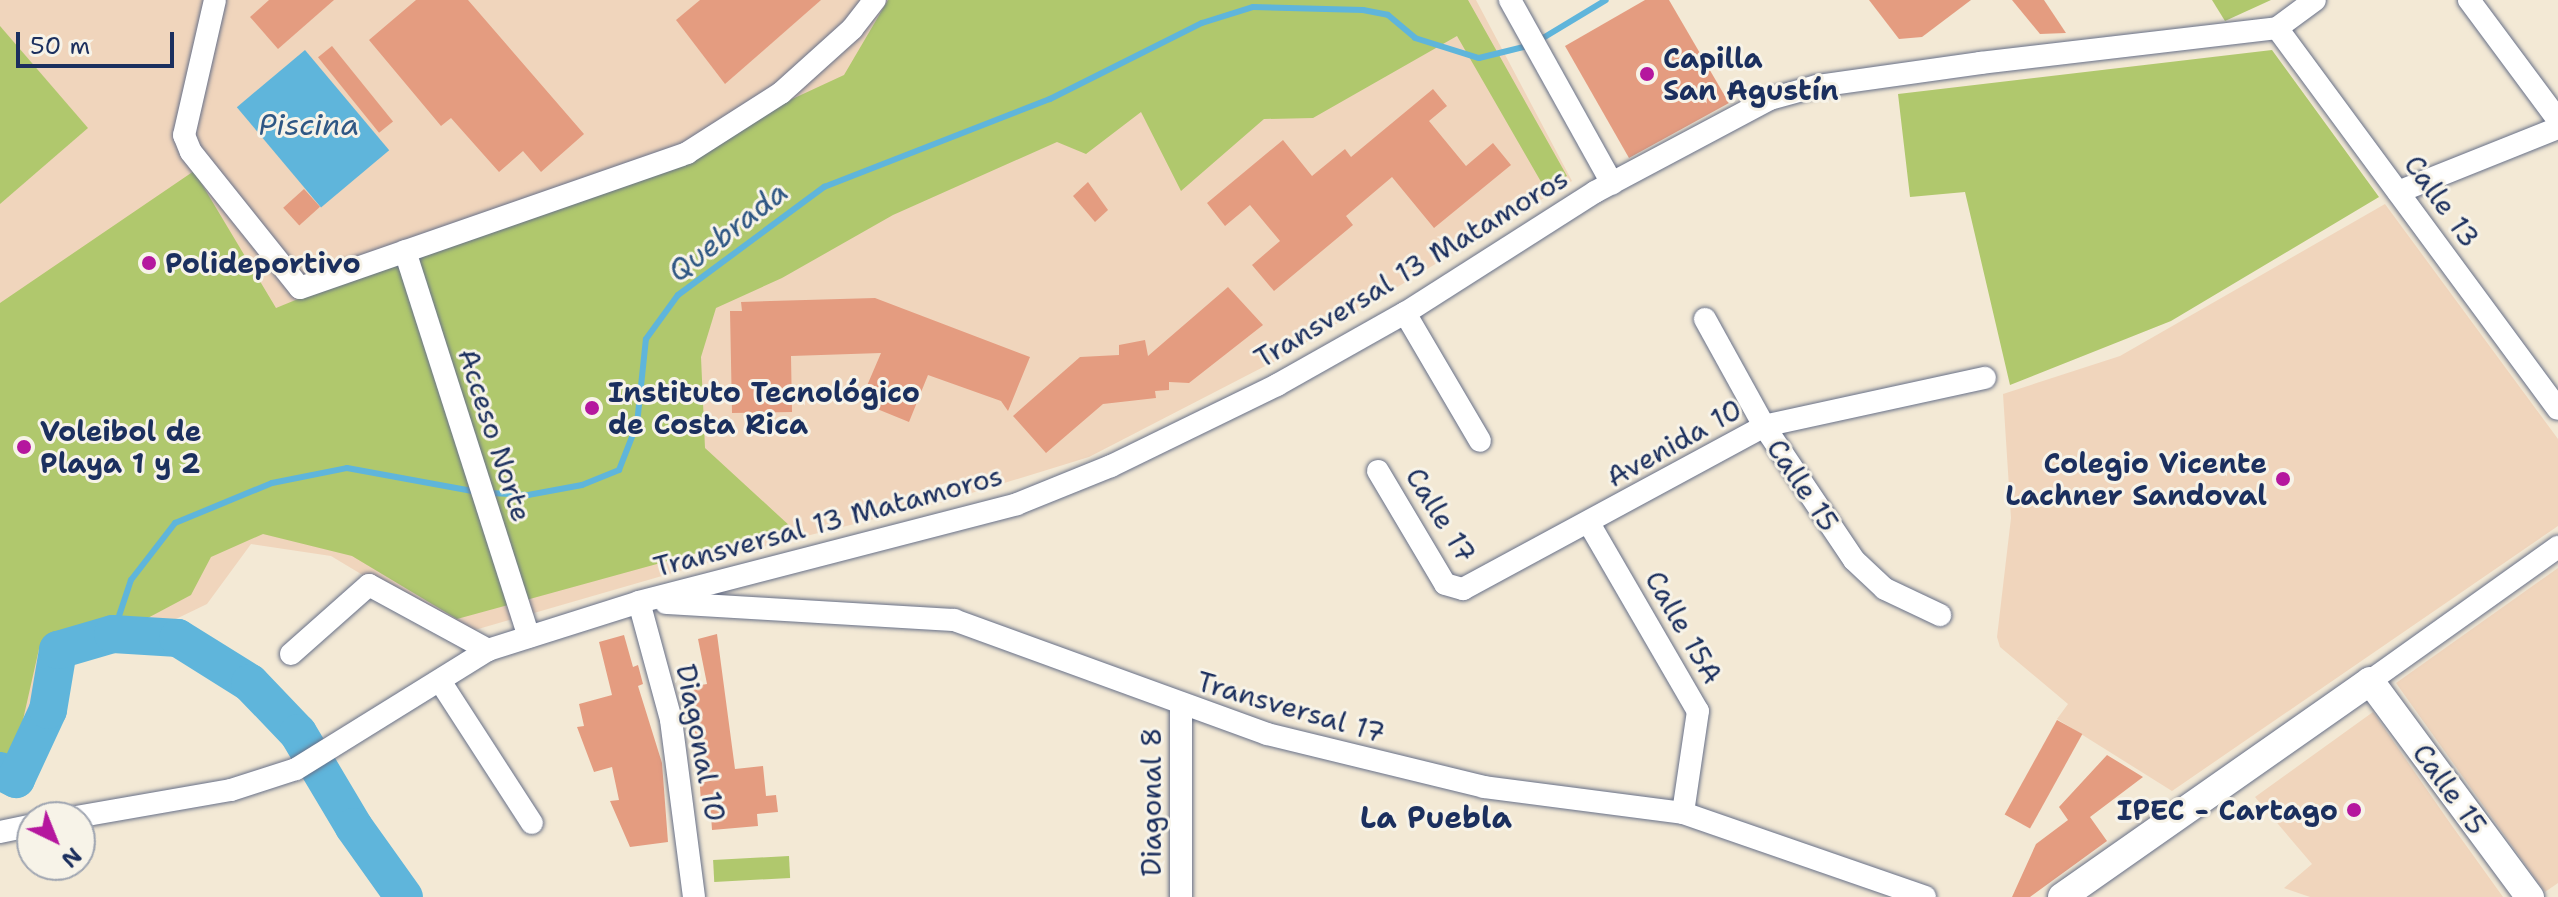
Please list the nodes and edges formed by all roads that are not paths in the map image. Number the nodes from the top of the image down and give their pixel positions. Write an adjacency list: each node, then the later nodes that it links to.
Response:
1 (215, 0): 11 (street)
2 (875, 0): 11 (street)
3 (1510, 0): 9 (street)
4 (2315, 0): 6 (street)
5 (2469, 0): 7 (street)
6 (2277, 28): 9 (street, Transversal 13 Matamoros); 10 (street, Calle 13)
7 (2558, 120)
8 (2558, 128): 10 (street)
9 (1612, 183): 12 (street, Transversal 13 Matamoros)
10 (2398, 192): 15 (street, Calle 13)
11 (405, 251): 24 (street, Acceso Norte)
12 (1405, 313): 17 (street); 22 (street, Transversal 13 Matamoros)
13 (1705, 319): 16 (street, Calle 15)
14 (1985, 378): 16 (street, Avenida 10)
15 (2558, 409)
16 (1764, 426): 19 (street, Avenida 10); 23 (street, Calle 15)
17 (1480, 441)
18 (1378, 471): 21 (street, Calle 17)
19 (1590, 525): 21 (street, Avenida 10); 30 (street, Calle 15A)
20 (2558, 547): 28 (street)
21 (1454, 589)
22 (639, 602): 24 (street, Transversal 13 Matamoros); 29 (street, Transversal 17); 34 (street, Diagonal 10)
23 (1940, 615)
24 (529, 637): 25 (street, Transversal 13 Matamoros)
25 (488, 650): 26 (street); 27 (street, Transversal 13 Matamoros)
26 (291, 654)
27 (440, 681): 31 (street, Transversal 13 Matamoros); 32 (street)
28 (2370, 681): 33 (main road); 38 (main road, Calle 15)
29 (1181, 707): 30 (street, Transversal 17); 35 (street, Diagonal 8)
30 (1683, 813): 36 (street, Transversal 17)
31 (96, 814)
32 (532, 823)
33 (2088, 886): 37 (main road)
34 (694, 897)
35 (1181, 897)
36 (1925, 897)
37 (2062, 897)
38 (2530, 897)

